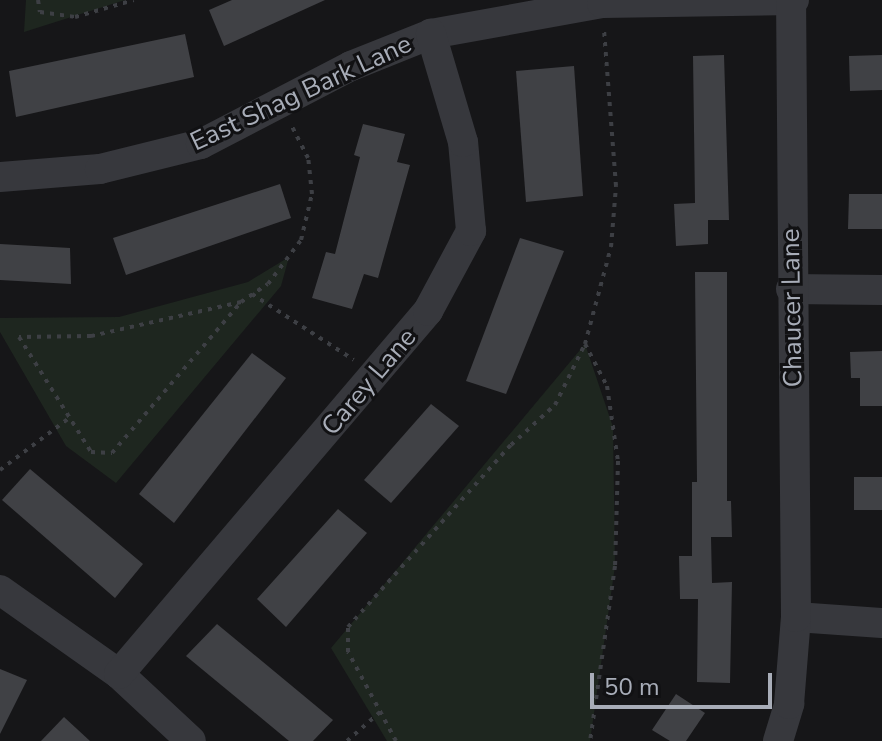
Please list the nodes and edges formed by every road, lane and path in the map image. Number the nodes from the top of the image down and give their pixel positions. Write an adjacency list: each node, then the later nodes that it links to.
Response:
1 (38, 0): 2 (path)
2 (134, 0)
3 (793, 0): 4 (street, East Shag Bark Lane); 8 (street, Chaucer Lane)
4 (602, 3): 5 (street, East Shag Bark Lane); 12 (path)
5 (431, 34): 6 (street, East Shag Bark Lane); 13 (street, Carey Lane)
6 (283, 106): 7 (street, East Shag Bark Lane); 10 (path)
7 (0, 177)
8 (791, 289): 9 (street); 17 (street, Chaucer Lane)
9 (882, 290)
10 (252, 294): 11 (path); 13 (path)
11 (241, 302): 14 (path); 14 (path)
12 (585, 344): 20 (path); 24 (path)
13 (375, 376): 19 (street, Carey Lane)
14 (69, 419): 15 (path)
15 (0, 470)
16 (0, 590): 19 (street)
17 (796, 617): 18 (street); 25 (street, Chaucer Lane)
18 (882, 623)
19 (119, 674): 21 (street)
20 (380, 712): 22 (path); 23 (path)
21 (191, 741)
22 (347, 741)
23 (396, 741)
24 (590, 741)
25 (778, 741)

